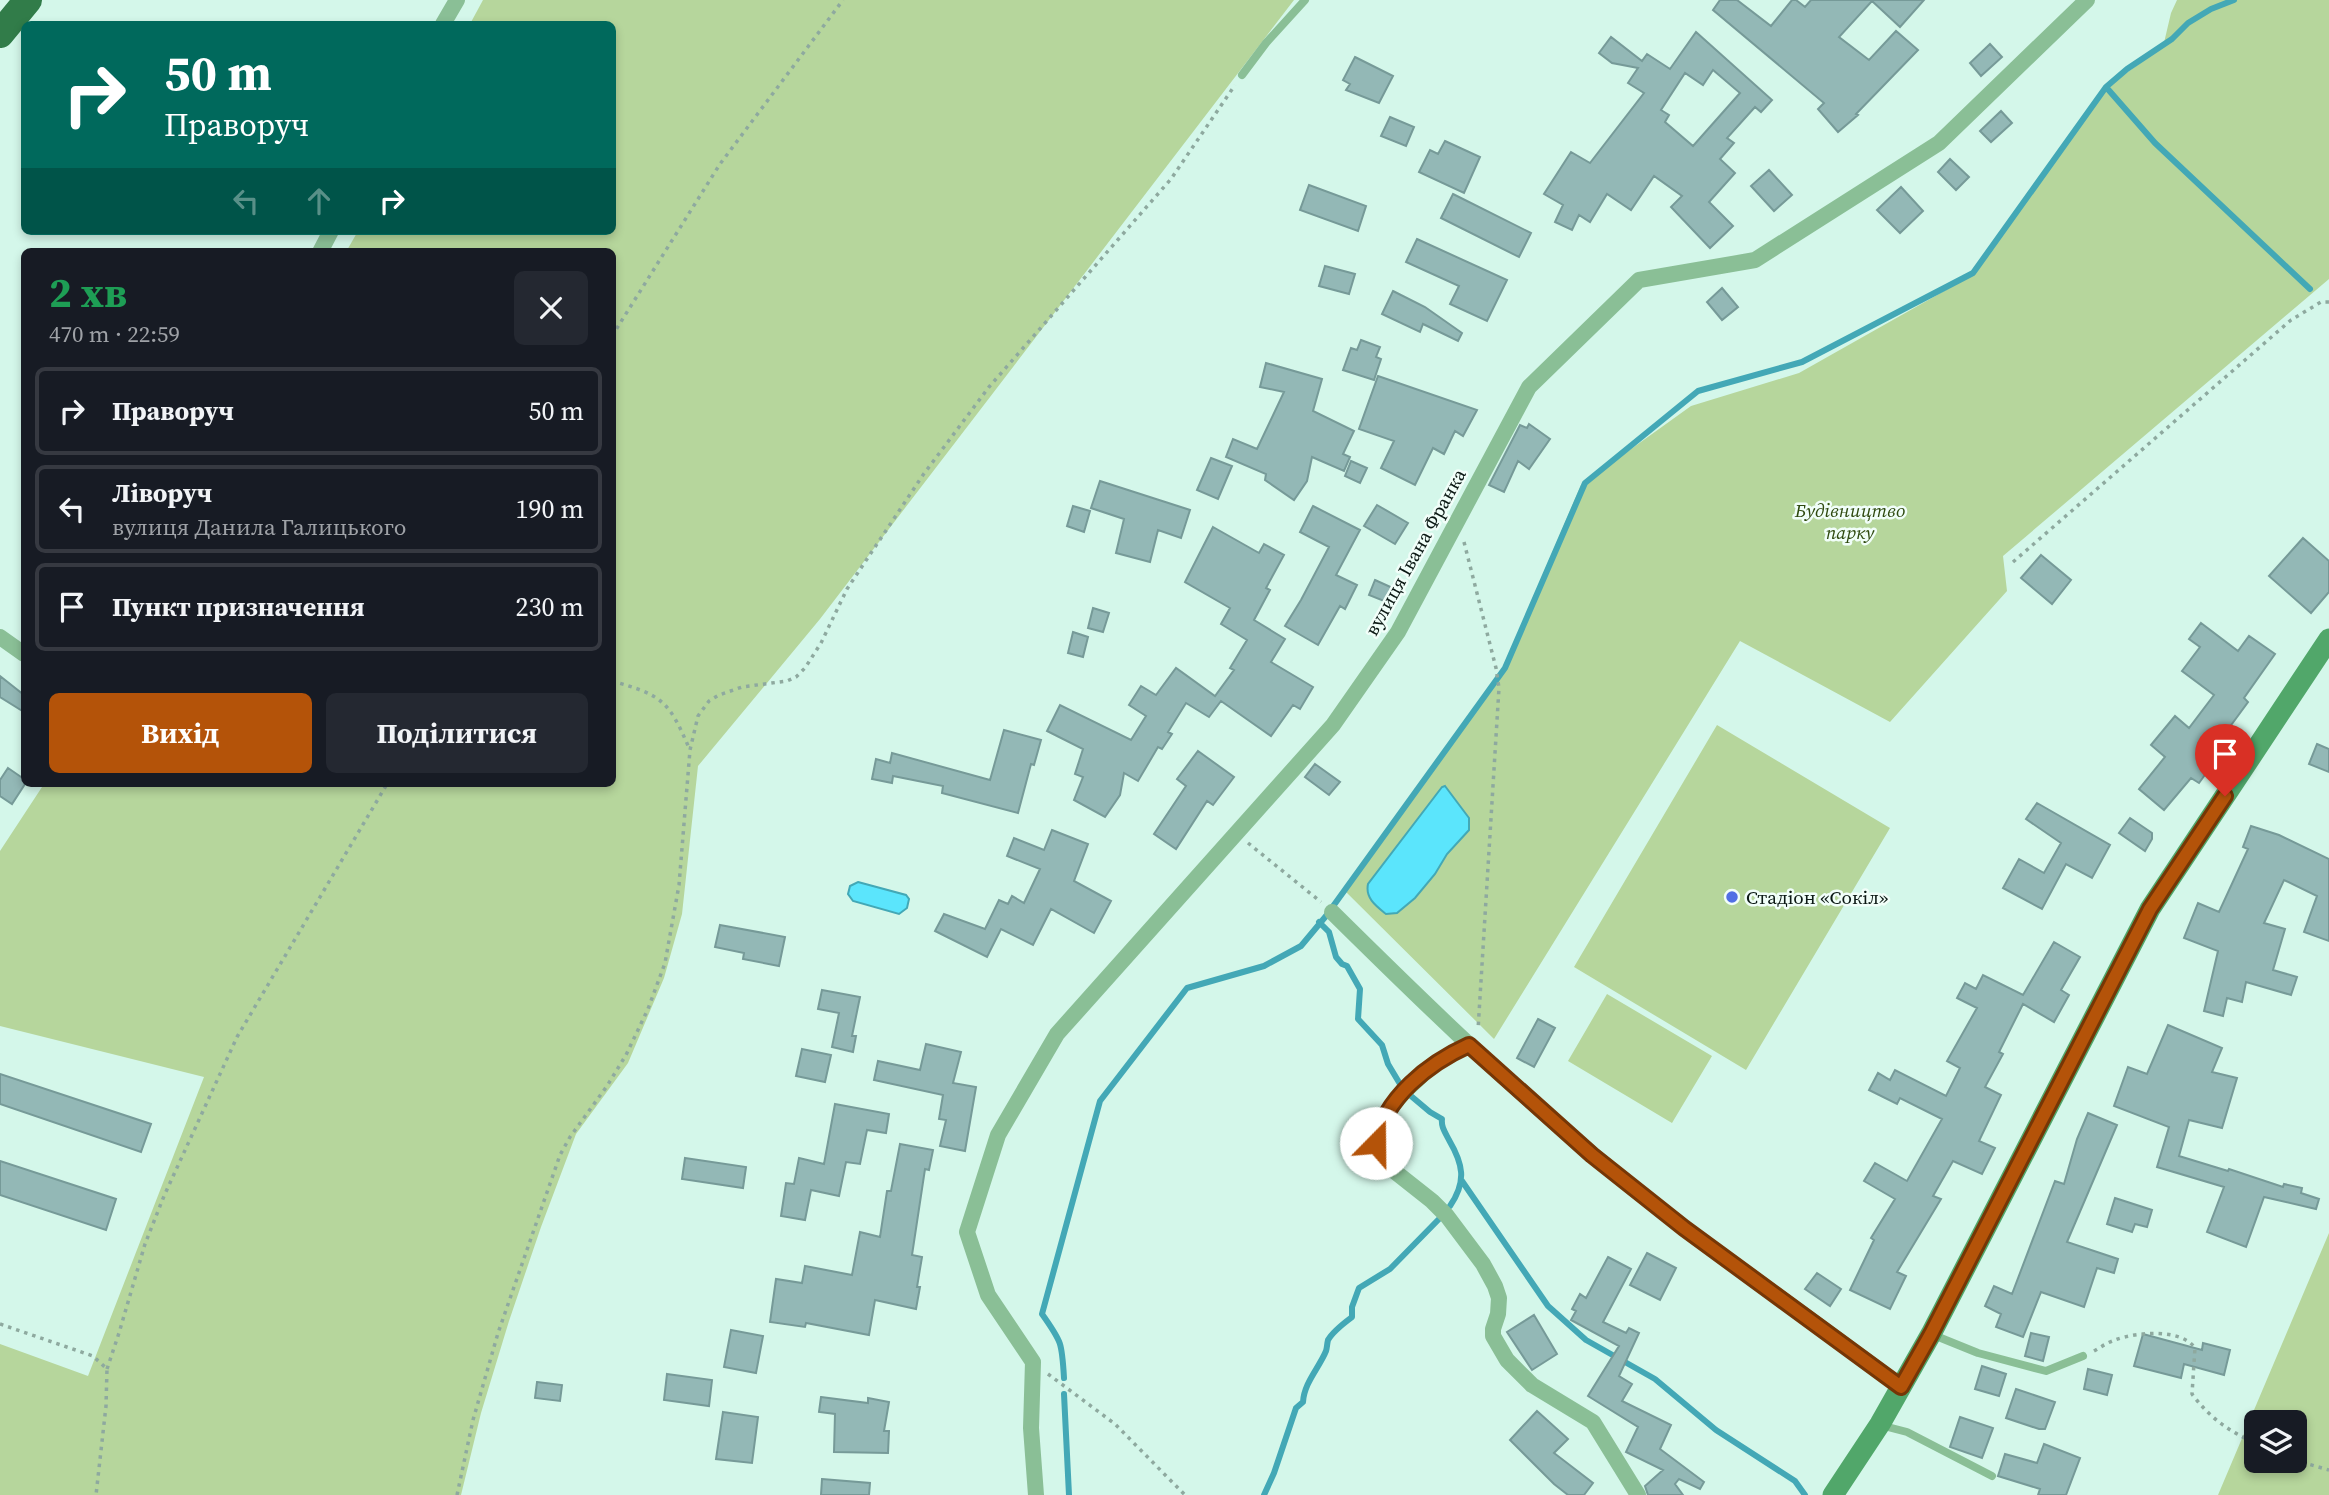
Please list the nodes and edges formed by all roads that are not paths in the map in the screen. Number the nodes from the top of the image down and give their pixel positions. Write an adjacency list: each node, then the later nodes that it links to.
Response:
1 (28, 0): 6 (highway)
2 (457, 0): 5 (street)
3 (1306, 0): 7 (lane)
4 (2087, 0): 19 (street, вулиця Івана Франка)
5 (445, 21)
6 (0, 34)
7 (1242, 75)
8 (0, 637): 10 (street)
9 (2329, 639): 13 (street)
10 (21, 652)
11 (1332, 912): 12 (street)
12 (1473, 1049): 15 (street); 20 (street)
13 (1931, 1334): 14 (lane); 15 (street)
14 (2083, 1356)
15 (1901, 1387): 16 (street)
16 (1880, 1424): 17 (lane); 18 (street)
17 (1992, 1476)
18 (1836, 1494)
19 (1036, 1495)
20 (1638, 1495)

